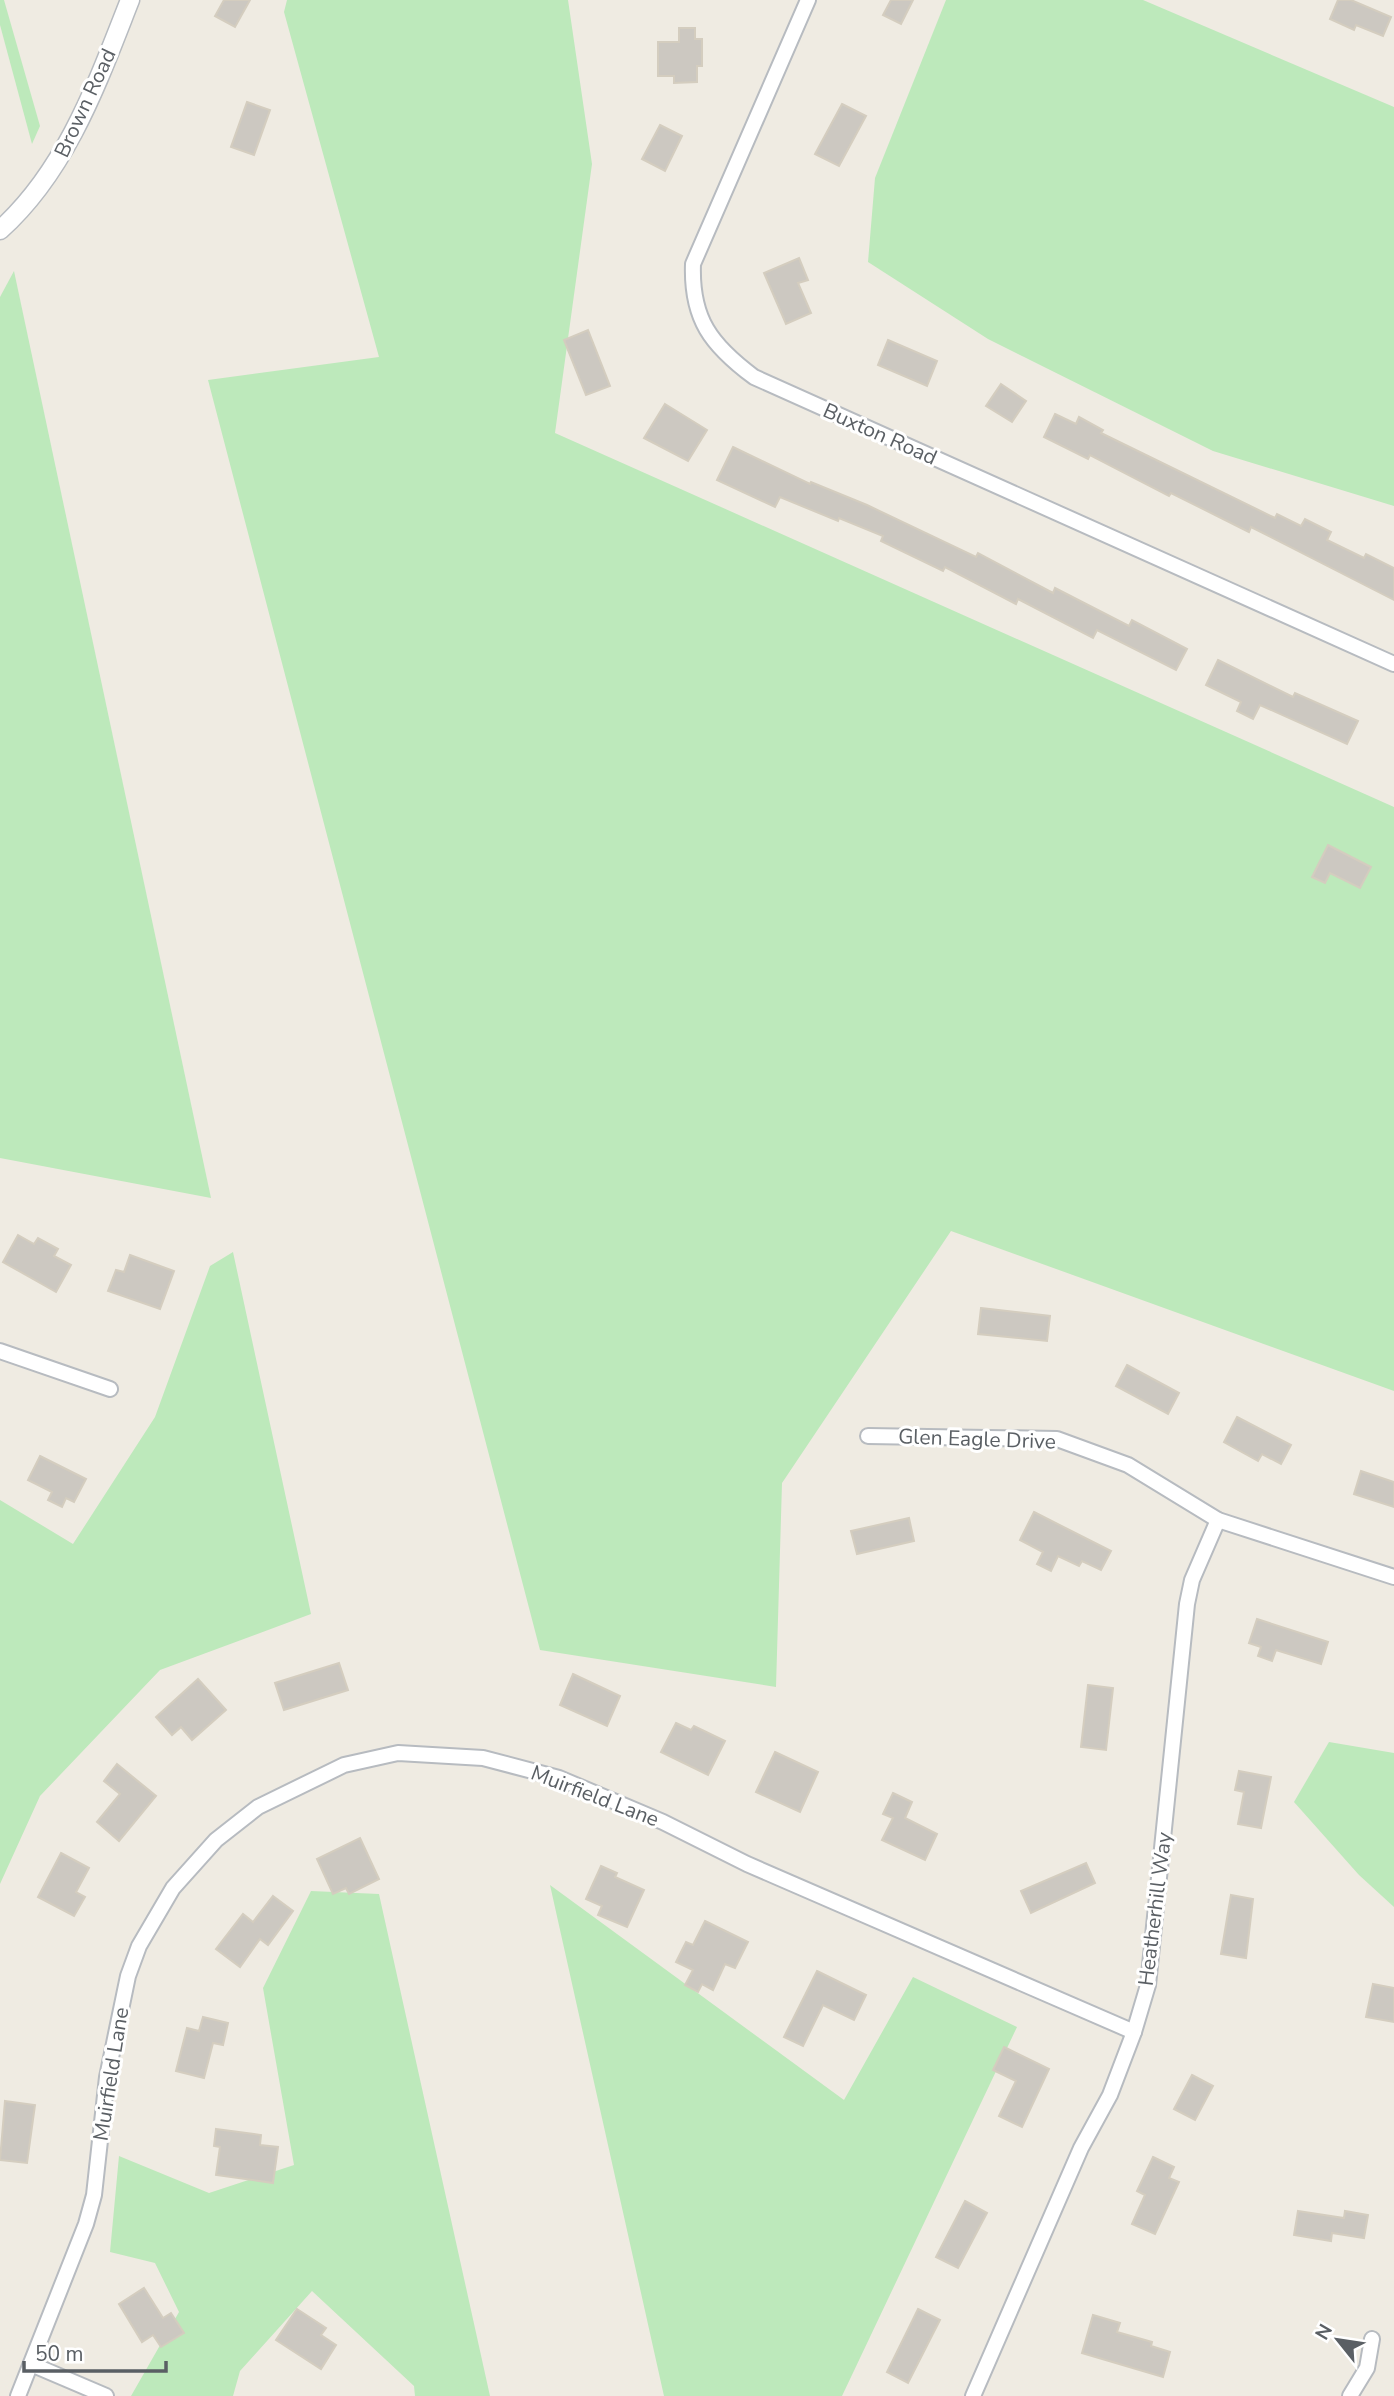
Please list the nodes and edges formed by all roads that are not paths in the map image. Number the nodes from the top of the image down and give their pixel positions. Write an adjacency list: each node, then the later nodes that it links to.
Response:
1 (130, 0): 3 (street, Brown Road)
2 (808, 0): 4 (street, Buxton Road)
3 (0, 230)
4 (1394, 664)
5 (0, 1351): 6 (street)
6 (110, 1389)
7 (867, 1436): 8 (street, Glen Eagle Drive)
8 (1218, 1520): 9 (street, Glen Eagle Drive); 10 (street, Heatherhill Way)
9 (1394, 1577)
10 (1134, 2032): 12 (street, Muirfield Lane); 15 (street, Heatherhill Way)
11 (1372, 2339): 16 (street)
12 (32, 2364): 13 (street, Muirfield Lane); 14 (street)
13 (18, 2396)
14 (106, 2396)
15 (973, 2396)
16 (1350, 2396)

